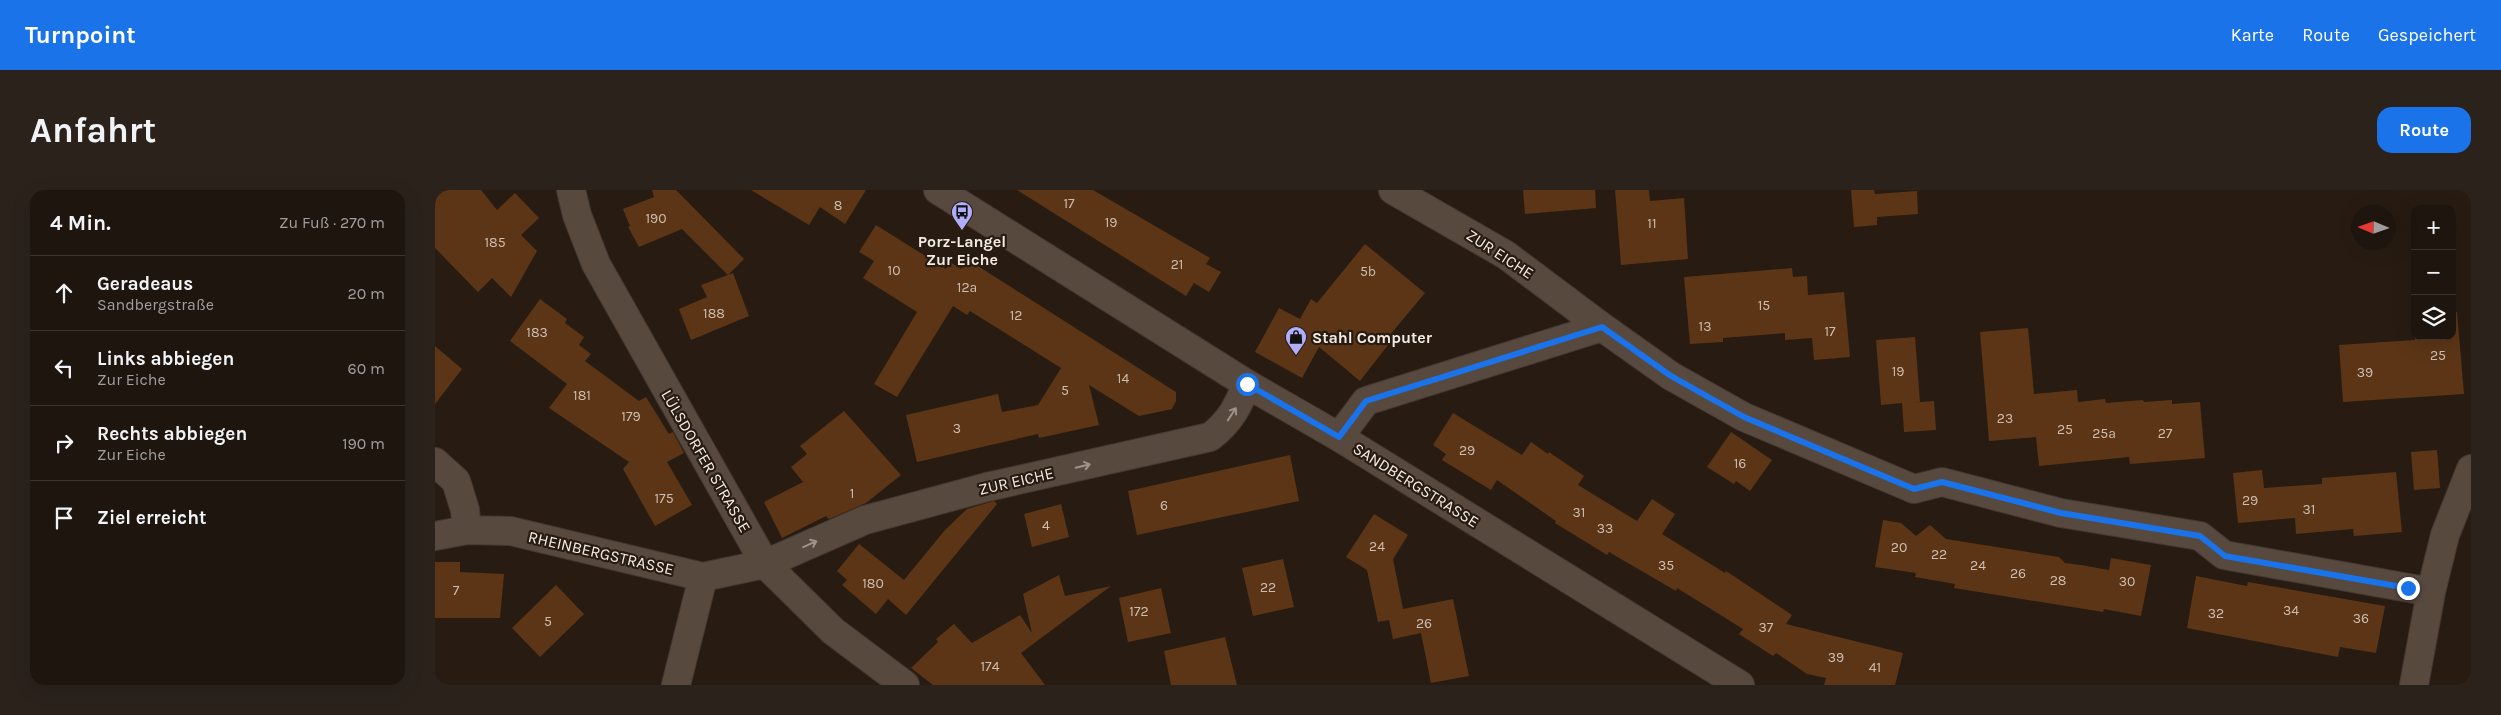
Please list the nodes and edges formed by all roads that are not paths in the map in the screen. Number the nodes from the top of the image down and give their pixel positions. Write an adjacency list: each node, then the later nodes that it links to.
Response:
1 (571, 190): 11 (street, LÜLSDORFER STRASSE)
2 (938, 190): 5 (street, SANDBERGSTRASSE)
3 (1393, 190): 4 (street, ZUR EICHE)
4 (1602, 327): 6 (street); 13 (street, ZUR EICHE)
5 (1247, 384): 6 (street, SANDBERGSTRASSE); 11 (street, ZUR EICHE, one-way to 5)
6 (1339, 437): 16 (street, SANDBERGSTRASSE)
7 (435, 462): 9 (street)
8 (2471, 469): 13 (street)
9 (467, 530): 10 (street, RHEINBERGSTRASSE); 12 (street, RHEINBERGSTRASSE)
10 (435, 536)
11 (765, 564): 12 (street, RHEINBERGSTRASSE); 15 (street, LÜLSDORFER STRASSE)
12 (703, 577): 14 (street)
13 (2431, 592): 17 (street)
14 (676, 685)
15 (905, 685)
16 (1740, 685)
17 (2413, 685)

